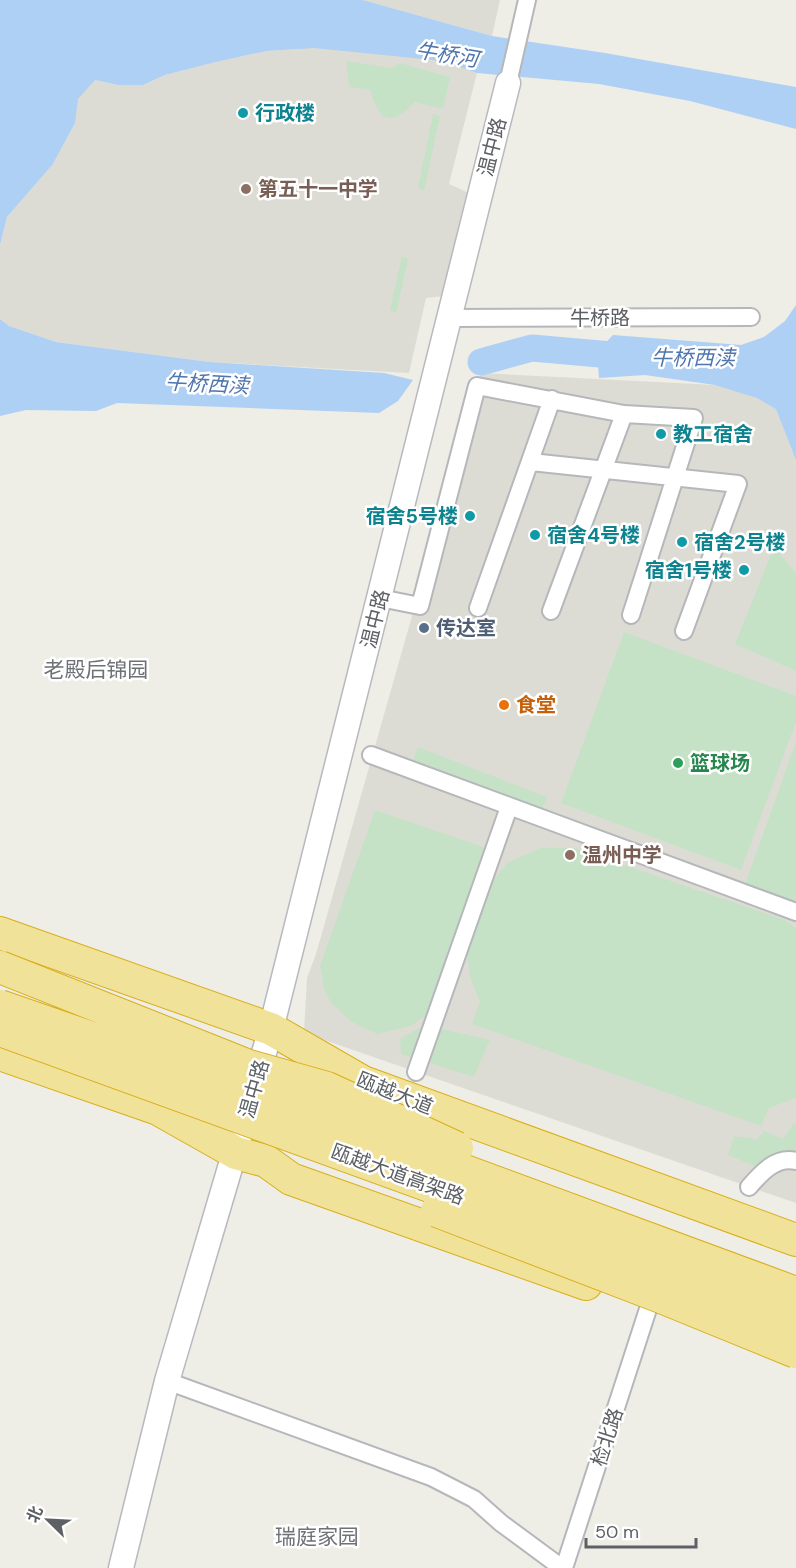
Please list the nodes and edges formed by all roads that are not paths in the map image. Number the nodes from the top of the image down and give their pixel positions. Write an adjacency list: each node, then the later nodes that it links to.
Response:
1 (528, 0): 2 (street)
2 (507, 82): 3 (street, 温中路)
3 (449, 318): 4 (street, 牛桥路); 10 (street, 温中路)
4 (751, 318)
5 (552, 399): 6 (street); 7 (street); 10 (street)
6 (624, 414): 8 (street); 9 (street)
7 (531, 462): 8 (street); 11 (street)
8 (603, 469): 9 (street); 12 (street)
9 (675, 477): 13 (street); 14 (street)
10 (380, 598): 21 (street, 温中路)
11 (478, 608)
12 (550, 611)
13 (630, 615)
14 (684, 632)
15 (371, 756): 16 (street)
16 (509, 807): 17 (street); 24 (street)
17 (796, 912)
18 (0, 933): 21 (highway, 瓯越大道)
19 (0, 967): 29 (highway, bridge)
20 (0, 1006): 29 (highway, 瓯越大道高架路, bridge)
21 (271, 1029): 25 (street, 温中路); 30 (highway, 瓯越大道)
22 (0, 1030): 33 (highway, 瓯越大道高架路, bridge)
23 (0, 1054): 25 (highway)
24 (416, 1072)
25 (236, 1153): 26 (highway); 36 (street, 温中路)
26 (266, 1161): 32 (highway); 35 (highway, bridge)
27 (796, 1161): 28 (street)
28 (749, 1187)
29 (622, 1229): 31 (highway, 瓯越大道高架路, bridge)
30 (796, 1240)
31 (796, 1293)
32 (649, 1306): 34 (highway); 38 (street, 检北路)
33 (796, 1319)
34 (796, 1337)
35 (796, 1352)
36 (167, 1381): 37 (street, 温中路); 38 (street)
37 (121, 1568)
38 (563, 1568)

